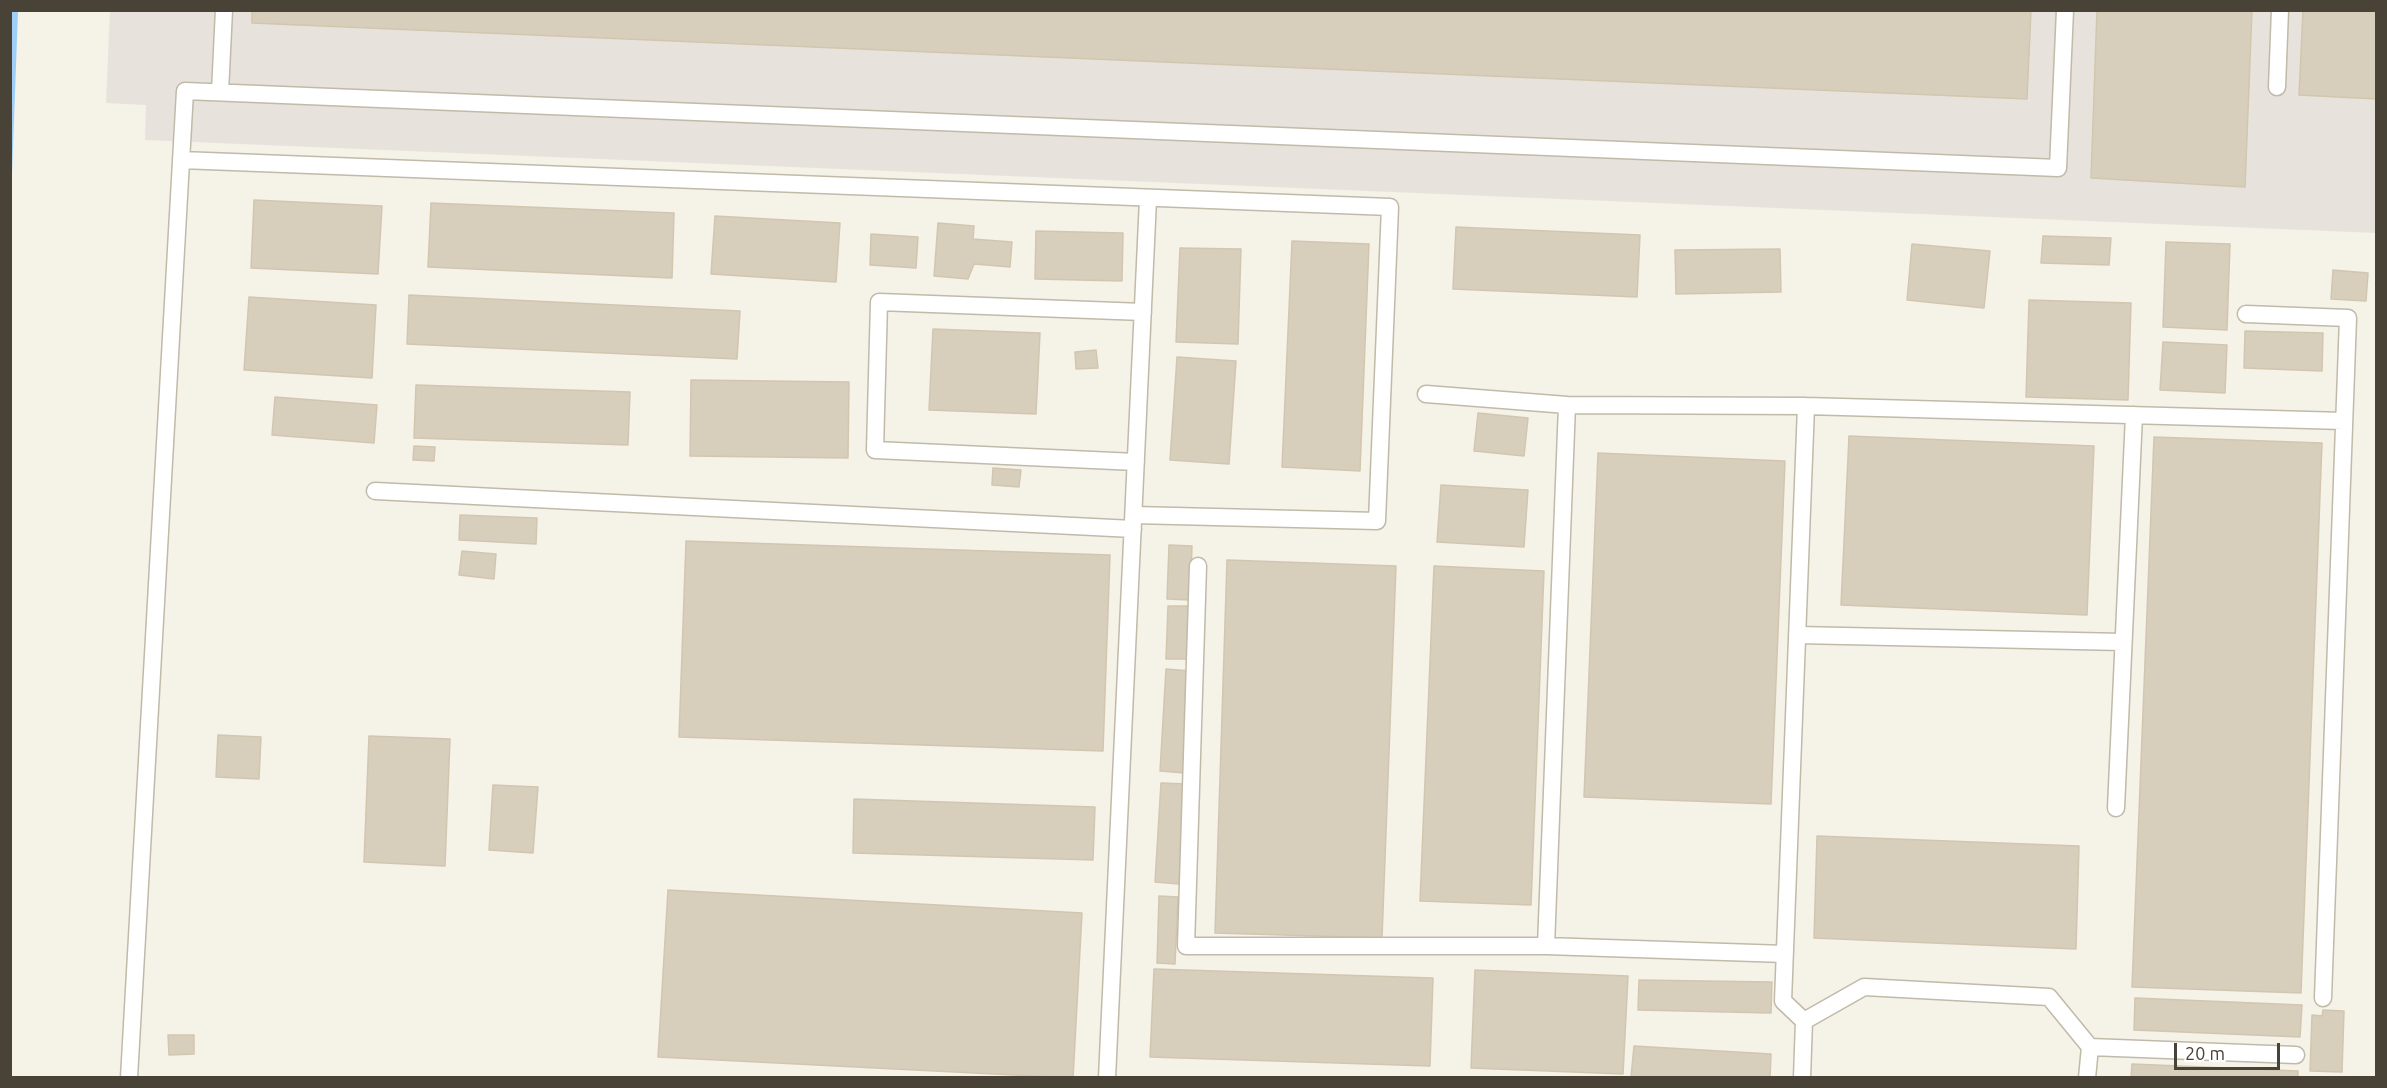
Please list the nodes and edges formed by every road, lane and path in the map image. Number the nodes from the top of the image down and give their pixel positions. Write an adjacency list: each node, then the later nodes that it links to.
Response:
1 (224, 10): 5 (lane)
2 (2065, 10): 5 (lane)
3 (2280, 10): 4 (lane)
4 (2277, 87)
5 (220, 92): 6 (lane)
6 (181, 160): 7 (lane); 28 (lane)
7 (1148, 199): 8 (lane); 17 (lane)
8 (1143, 312): 15 (lane); 15 (lane)
9 (2246, 314): 14 (lane)
10 (1426, 394): 11 (lane)
11 (1567, 405): 12 (lane); 22 (lane)
12 (1806, 406): 13 (lane); 19 (lane)
13 (2134, 415): 14 (lane); 20 (lane)
14 (2344, 421): 24 (lane)
15 (1136, 462): 17 (lane)
16 (375, 491): 17 (lane)
17 (1133, 522): 29 (lane)
18 (1197, 566): 22 (lane)
19 (1797, 635): 20 (lane); 23 (lane)
20 (2123, 642): 21 (lane)
21 (2116, 808)
22 (1546, 946): 23 (lane)
23 (1785, 954): 25 (lane)
24 (2323, 998)
25 (1804, 1021): 26 (lane); 30 (lane)
26 (2090, 1047): 27 (lane); 31 (lane)
27 (2296, 1054)
28 (129, 1077)
29 (1107, 1077)
30 (1802, 1077)
31 (2087, 1077)

